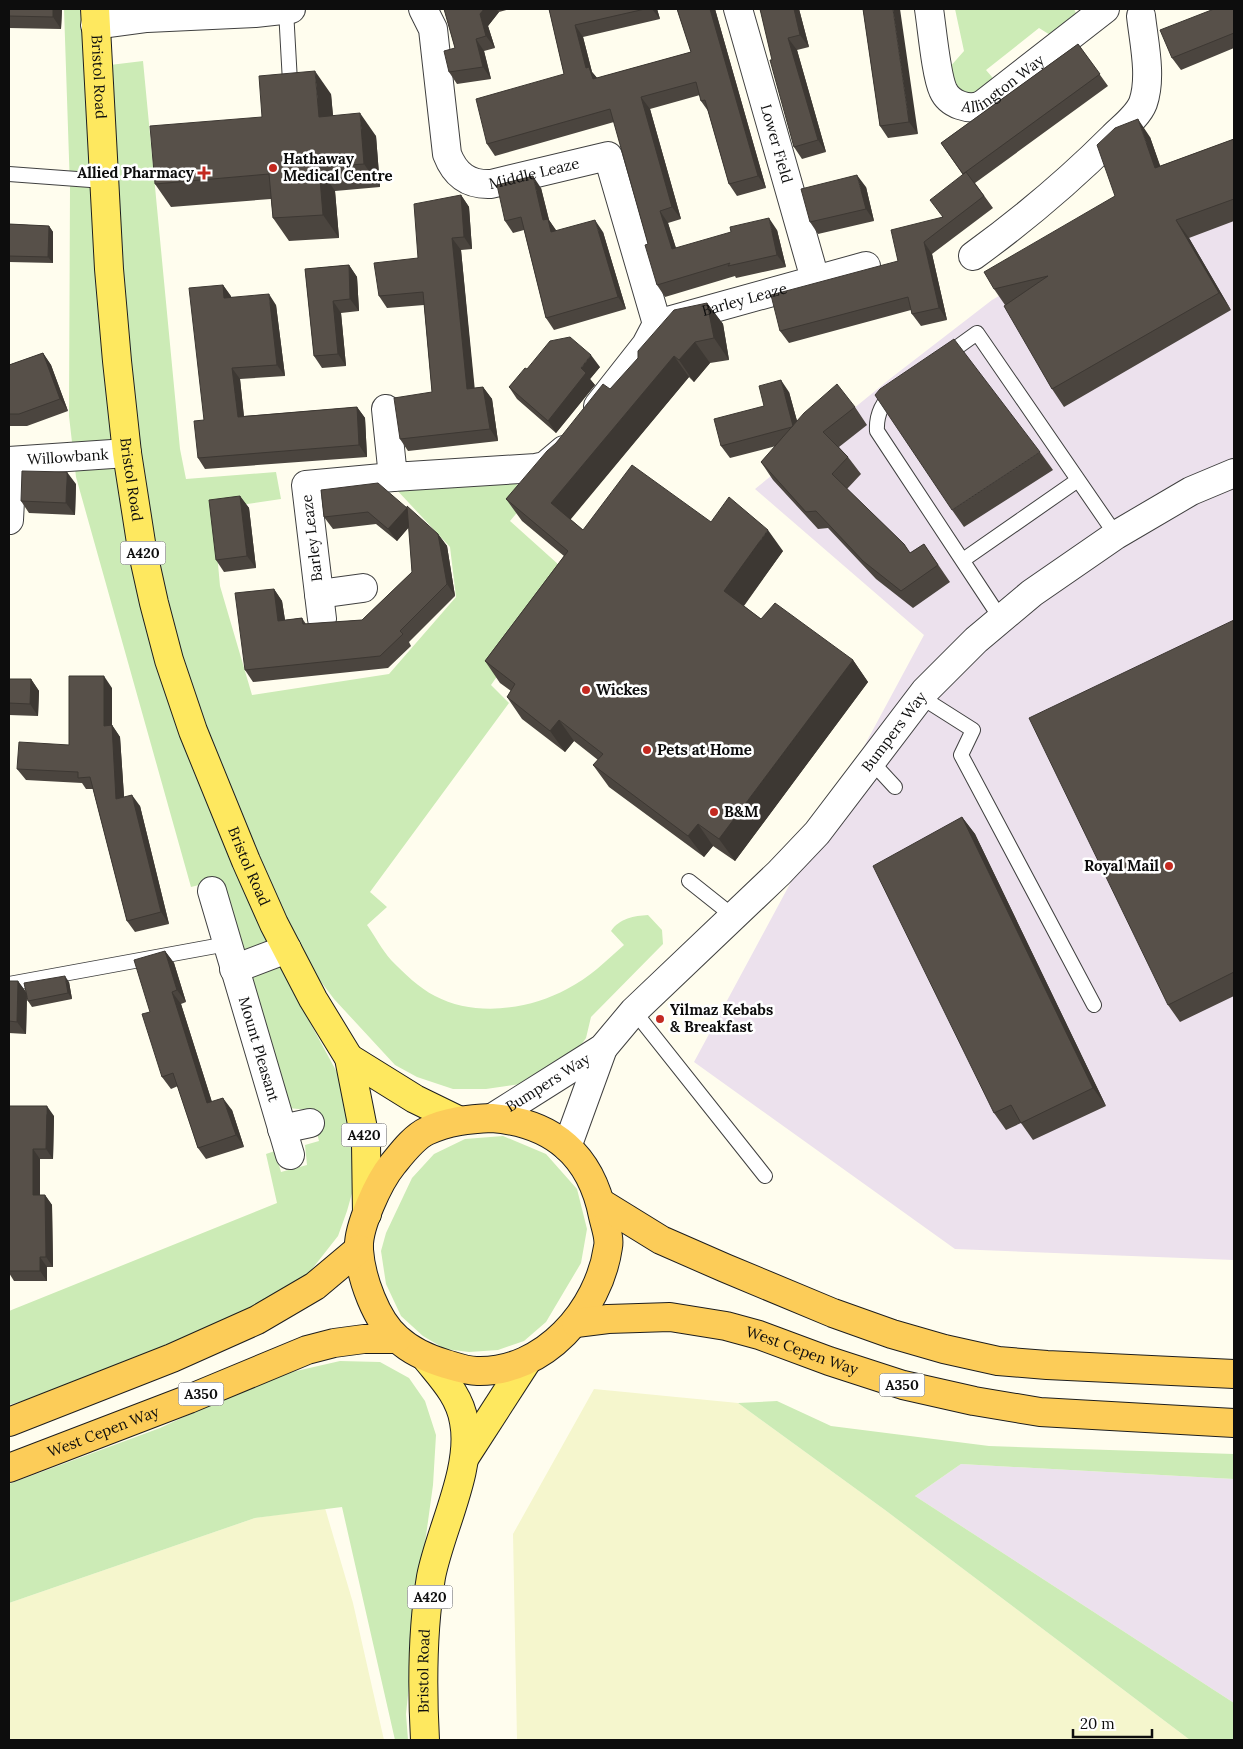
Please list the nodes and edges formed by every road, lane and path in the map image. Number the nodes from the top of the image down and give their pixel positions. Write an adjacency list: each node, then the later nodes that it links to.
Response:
1 (289, 9): 8 (street); 9 (lane)
2 (423, 9): 15 (street, Middle Leaze)
3 (738, 9): 14 (street, Lower Field)
4 (929, 9): 5 (street, Allington Way)
5 (1105, 9)
6 (1111, 9): 7 (street)
7 (1150, 12): 12 (street)
8 (95, 17): 11 (main road, Bristol Road / A420)
9 (290, 82)
10 (9, 174): 11 (lane)
11 (104, 181): 19 (main road, Bristol Road / A420)
12 (974, 256)
13 (866, 266): 14 (street, Barley Leaze)
14 (815, 279): 15 (street, Barley Leaze)
15 (657, 324): 22 (street, Barley Leaze)
16 (931, 366): 23 (lane)
17 (908, 382): 26 (lane)
18 (386, 409): 22 (street)
19 (127, 453): 20 (street, Willowbank); 35 (main road, Bristol Road / A420)
20 (10, 460): 24 (street)
21 (1234, 473): 25 (street, Bumpers Way)
22 (393, 477): 27 (street, Barley Leaze)
23 (1078, 480): 25 (lane); 26 (lane)
24 (9, 520)
25 (1116, 535): 28 (street, Bumpers Way)
26 (963, 560): 28 (lane)
27 (363, 588)
28 (1001, 619): 29 (street, Bumpers Way)
29 (921, 697): 30 (street, Bumpers Way); 38 (lane)
30 (871, 761): 31 (lane); 34 (street, Bumpers Way)
31 (895, 787)
32 (689, 881): 34 (lane)
33 (212, 891): 36 (street, Mount Pleasant)
34 (733, 916): 39 (street, Bumpers Way)
35 (287, 949): 36 (street); 41 (main road, Bristol Road / A420)
36 (231, 956): 37 (lane); 45 (street, Mount Pleasant)
37 (9, 984)
38 (1094, 1006)
39 (634, 1011): 40 (street, Bumpers Way); 48 (lane)
40 (603, 1048): 42 (street, Bumpers Way); 46 (street, Bumpers Way)
41 (349, 1058): 43 (main road, Bristol Road / A420); 50 (main road, Bristol Road / A420)
42 (492, 1118): 43 (highway); 46 (highway)
43 (458, 1120): 50 (highway)
44 (310, 1123): 45 (street)
45 (282, 1129): 47 (street, Mount Pleasant)
46 (568, 1147): 49 (highway)
47 (290, 1155)
48 (765, 1176)
49 (601, 1204): 52 (highway); 56 (highway)
50 (367, 1214): 51 (highway)
51 (359, 1249): 53 (highway); 57 (highway)
52 (576, 1323): 55 (highway); 58 (highway, West Cepen Way / A350)
53 (397, 1339): 54 (highway); 60 (highway, West Cepen Way / A350)
54 (426, 1358): 55 (highway); 59 (main road, Bristol Road / A420)
55 (527, 1361): 59 (main road, Bristol Road / A420)
56 (1234, 1374)
57 (9, 1422)
58 (1234, 1423)
59 (465, 1457): 61 (main road, Bristol Road / A420)
60 (9, 1468)
61 (425, 1740)

